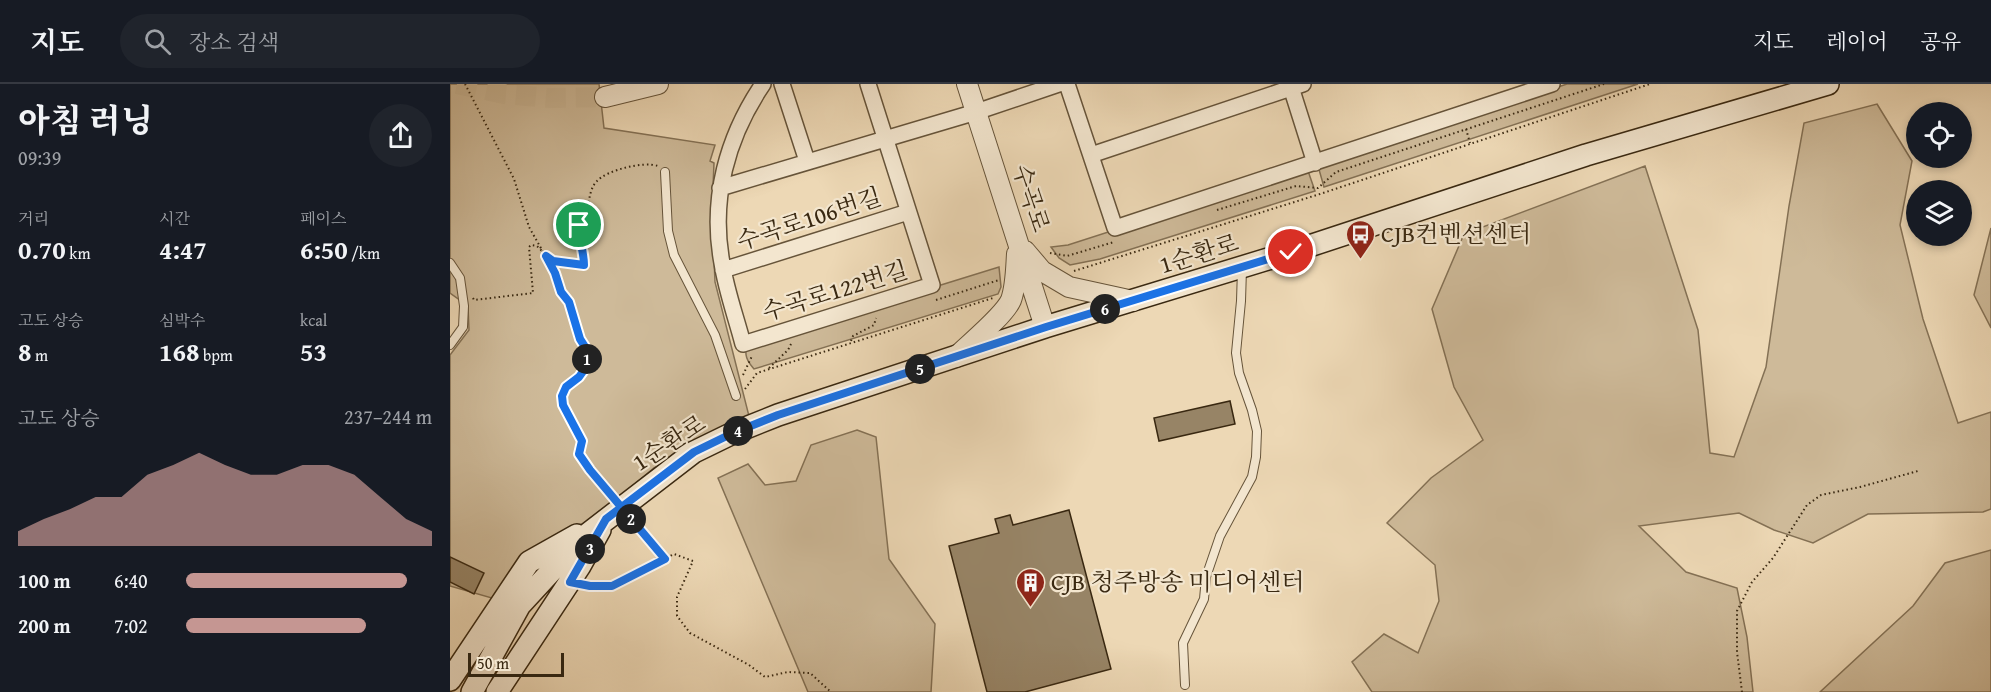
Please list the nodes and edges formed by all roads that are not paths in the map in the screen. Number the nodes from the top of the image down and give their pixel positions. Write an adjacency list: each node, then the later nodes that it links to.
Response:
1 (658, 84): 12 (street)
2 (763, 84): 19 (street, 수곡로106번길)
3 (782, 84): 16 (street)
4 (868, 84): 14 (street, 수곡로122번길)
5 (967, 84): 13 (street, 수곡로)
6 (1059, 84): 13 (street)
7 (1067, 84): 15 (street)
8 (1552, 84): 11 (street)
9 (1828, 84): 23 (main road, 1순환로)
10 (1295, 85): 15 (street); 17 (street)
11 (1529, 88): 17 (street)
12 (605, 97)
13 (976, 112): 14 (street); 21 (street, 수곡로)
14 (885, 139): 16 (street); 20 (street, 수곡로122번길)
15 (1091, 155): 17 (street)
16 (807, 161): 19 (street)
17 (1314, 162)
18 (664, 172): 30 (lane)
19 (720, 188): 24 (street, 수곡로106번길)
20 (908, 212): 24 (street, 수곡로106번길); 28 (street, 수곡로122번길)
21 (1018, 242): 25 (street); 26 (street, 수곡로); 29 (street)
22 (450, 263): 27 (lane)
23 (1242, 267): 25 (main road, 1순환로); 33 (lane)
24 (723, 270): 28 (street, 수곡로106번길)
25 (1133, 301): 26 (main road, 1순환로)
26 (1046, 327): 29 (main road, 1순환로)
27 (450, 345)
28 (748, 350)
29 (956, 357): 31 (main road, 1순환로)
30 (739, 394)
31 (606, 519): 32 (main road); 34 (main road, 1순환로); 35 (main road, 1순환로)
32 (450, 680)
33 (1185, 686)
34 (472, 692)
35 (497, 692)

